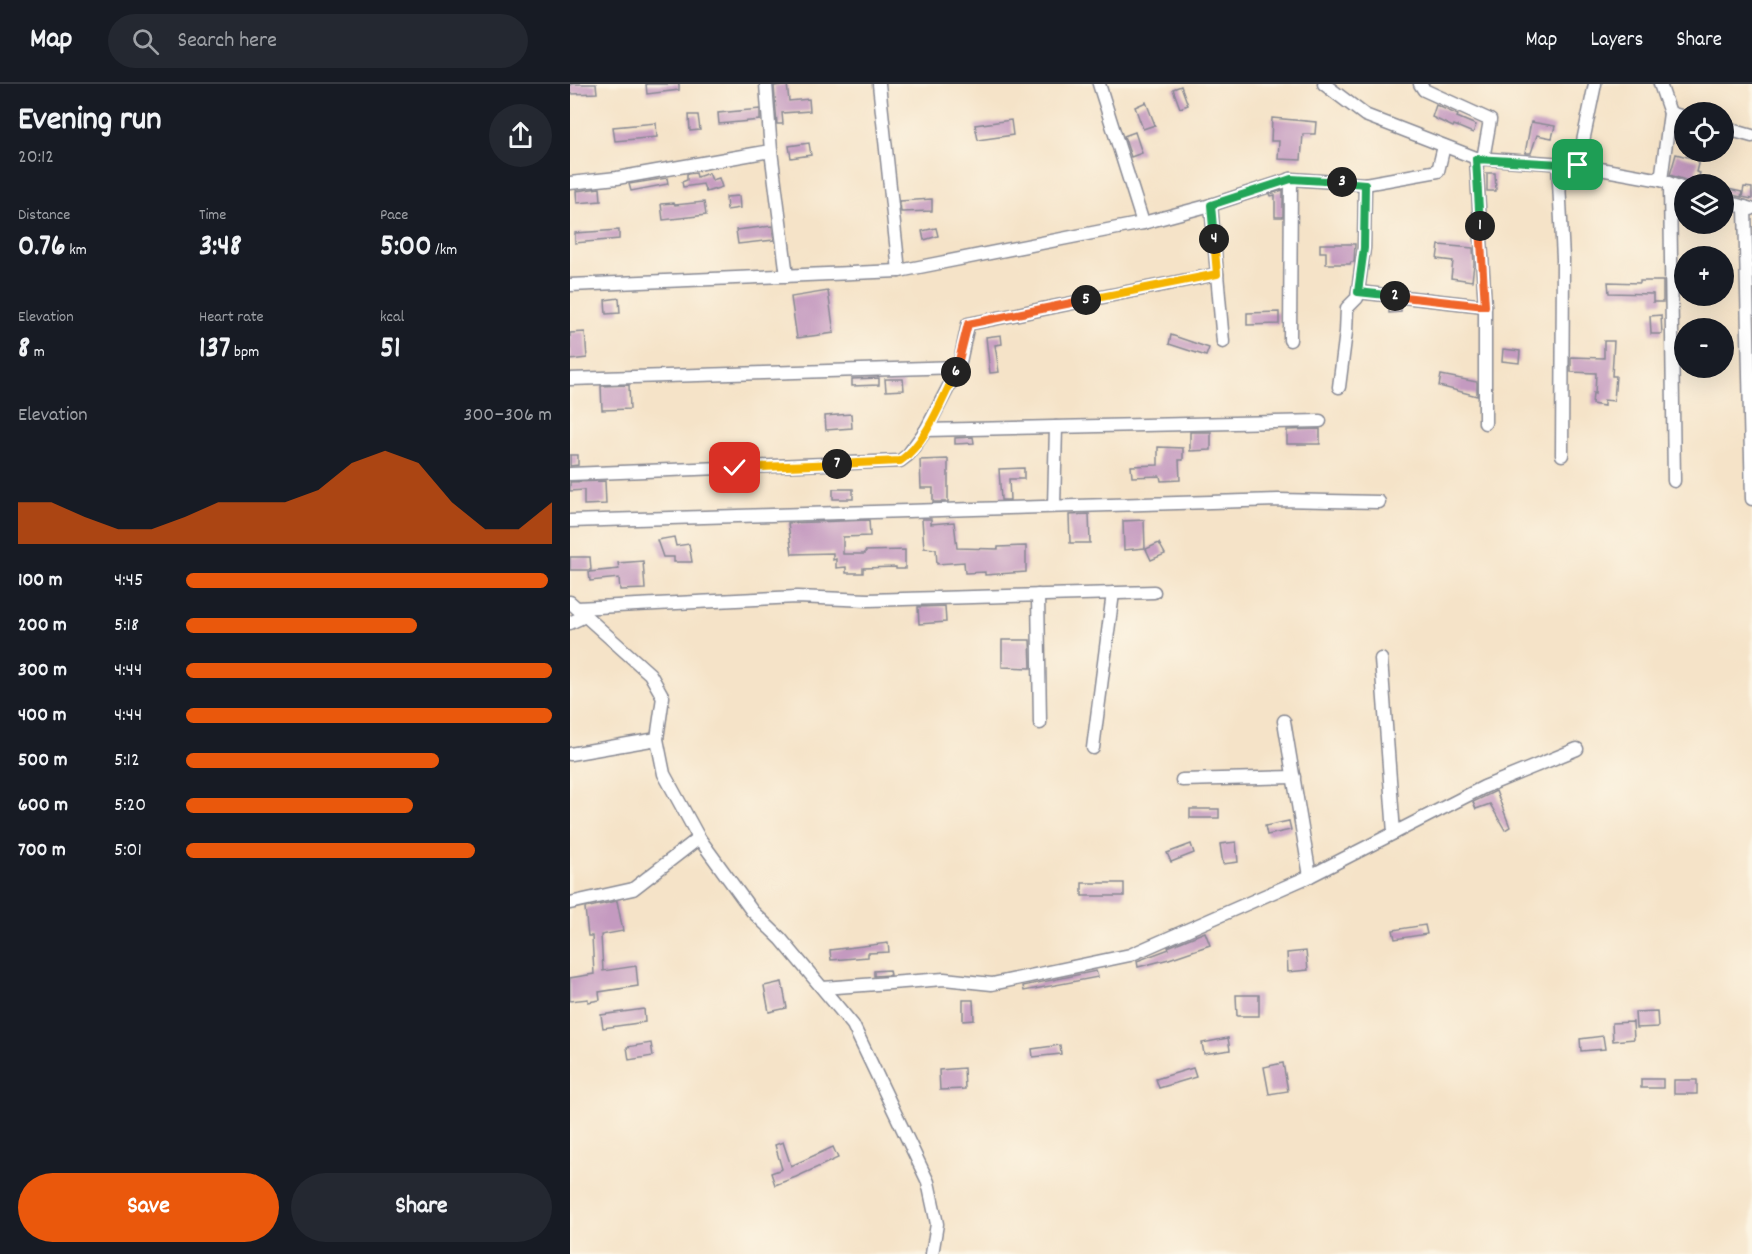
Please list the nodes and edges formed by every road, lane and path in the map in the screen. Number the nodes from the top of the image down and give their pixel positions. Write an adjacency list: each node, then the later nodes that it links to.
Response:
1 (766, 84): 13 (street)
2 (879, 84): 26 (street)
3 (1099, 84): 25 (street)
4 (1324, 84): 12 (street)
5 (1420, 84): 14 (street)
6 (1595, 84): 16 (street)
7 (1660, 84): 8 (street)
8 (1670, 113): 9 (street); 18 (street)
9 (1674, 114)
10 (1734, 131): 11 (street)
11 (1752, 136)
12 (1444, 146): 14 (street); 20 (street)
13 (771, 151): 19 (street); 28 (street)
14 (1480, 159): 15 (street); 31 (street)
15 (1558, 163): 16 (street); 41 (street)
16 (1578, 165): 18 (street)
17 (1291, 179): 20 (street); 23 (street); 32 (street)
18 (1665, 182): 21 (street); 43 (street)
19 (570, 183)
20 (1365, 184): 30 (street)
21 (1674, 185)
22 (1734, 204): 24 (street)
23 (1211, 205): 25 (street); 27 (street)
24 (1749, 208): 44 (street)
25 (1143, 223): 26 (street)
26 (899, 271): 28 (street)
27 (1217, 274): 33 (street); 34 (street)
28 (787, 276): 29 (street)
29 (570, 285)
30 (1358, 292): 31 (street); 36 (street)
31 (1485, 306): 38 (street)
32 (1290, 340)
33 (1223, 342)
34 (959, 367): 35 (street); 40 (street)
35 (570, 379)
36 (1339, 387)
37 (1320, 421): 39 (street)
38 (1485, 423)
39 (1056, 427): 40 (street); 46 (street)
40 (926, 430): 42 (street)
41 (1562, 455)
42 (570, 474)
43 (1674, 481)
44 (1752, 499)
45 (1379, 502): 46 (street)
46 (1054, 506): 47 (street)
47 (570, 521)
48 (1154, 592): 49 (street)
49 (1113, 593): 50 (street); 57 (street)
50 (1038, 595): 51 (street); 55 (street)
51 (577, 609): 52 (street); 56 (street)
52 (570, 623)
53 (1381, 659): 62 (street)
54 (1284, 722): 60 (street)
55 (1040, 723)
56 (657, 739): 59 (street); 63 (street)
57 (1093, 748)
58 (1577, 750): 62 (street)
59 (570, 754)
60 (1294, 777): 61 (street); 64 (street)
61 (1182, 780)
62 (1394, 833): 64 (street)
63 (699, 838): 65 (street); 66 (street)
64 (1310, 876): 66 (street)
65 (570, 903)
66 (823, 988): 67 (street)
67 (932, 1254)

